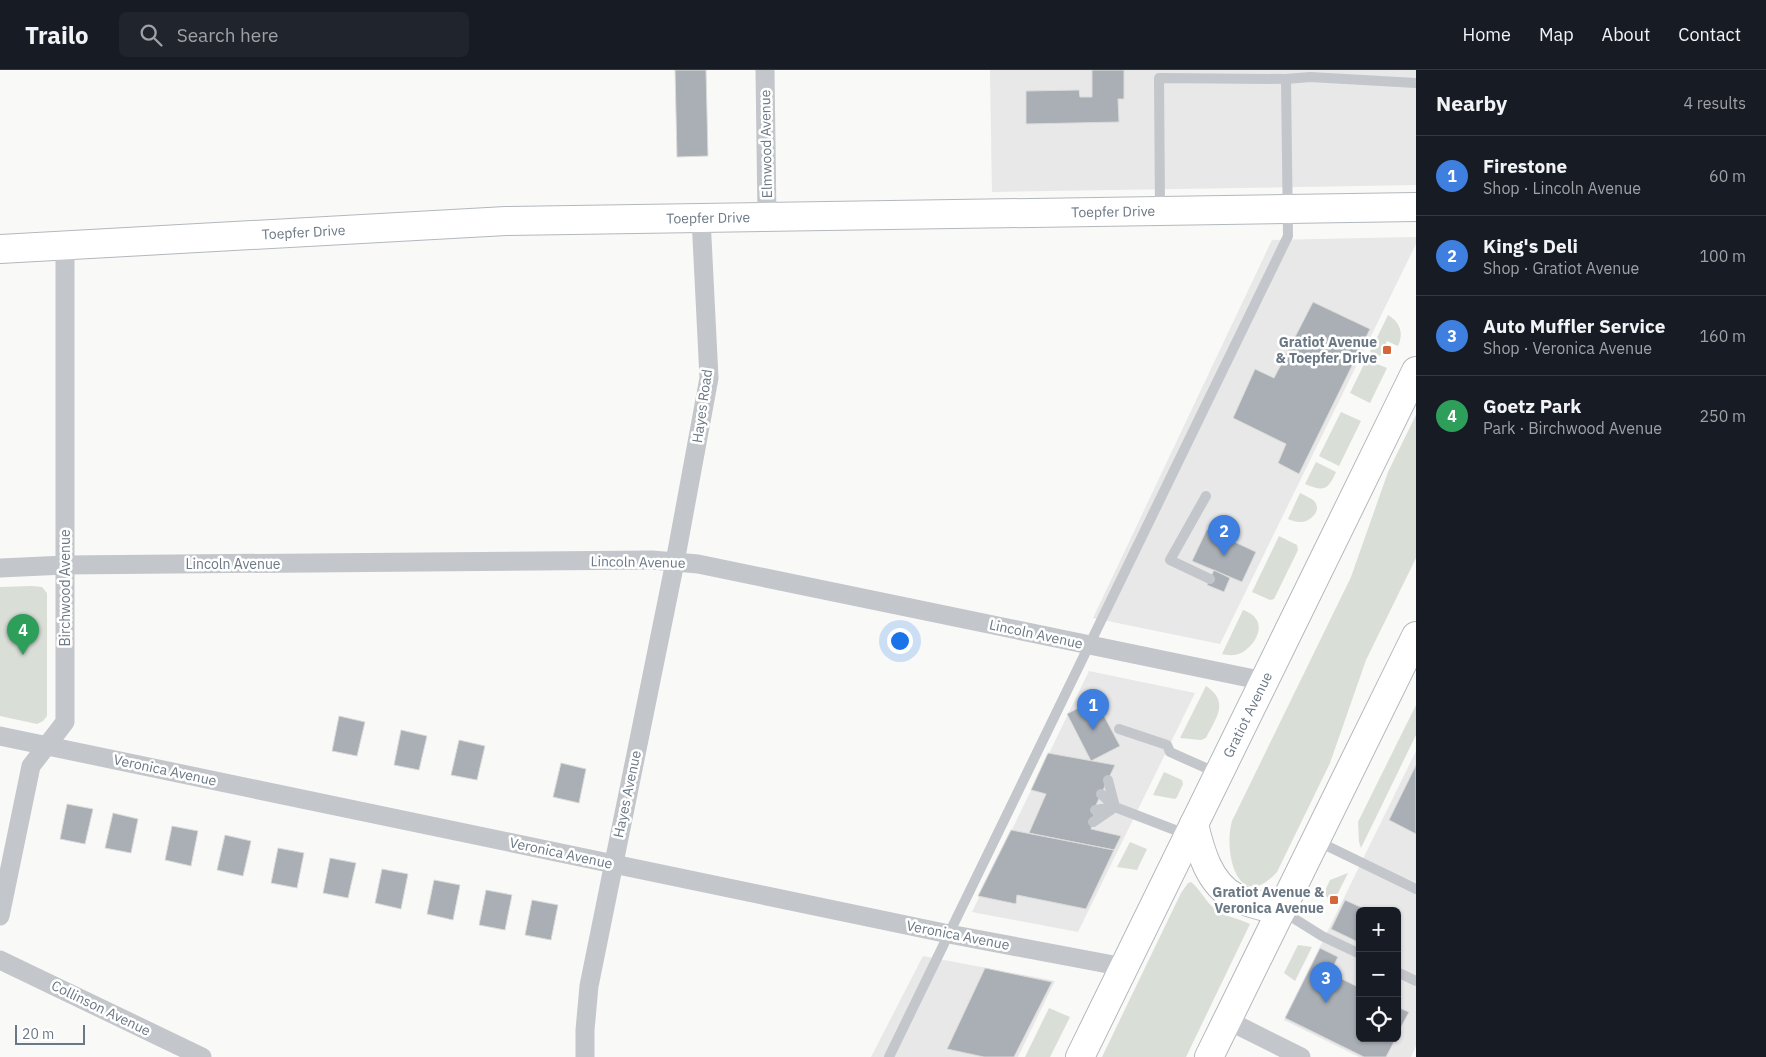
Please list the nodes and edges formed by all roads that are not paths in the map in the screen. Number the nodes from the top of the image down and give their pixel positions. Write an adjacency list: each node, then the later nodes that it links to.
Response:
1 (766, 70): 8 (street, Elmwood Avenue)
2 (1286, 79): 3 (lane); 5 (lane); 6 (lane)
3 (1416, 83)
4 (1416, 207): 5 (street, Toepfer Drive)
5 (1288, 209): 6 (street, Toepfer Drive); 17 (lane)
6 (1160, 211): 8 (street, Toepfer Drive)
7 (701, 218): 8 (street, Toepfer Drive); 9 (street, Toepfer Drive); 13 (street, Hayes Road)
8 (767, 218)
9 (65, 245): 10 (street, Toepfer Drive); 14 (street, Birchwood Avenue)
10 (0, 248)
11 (1416, 372): 19 (street, Gratiot Avenue)
12 (1206, 496): 16 (lane)
13 (675, 562): 14 (street, Lincoln Avenue); 17 (street, Lincoln Avenue); 31 (street, Hayes Avenue)
14 (65, 565): 15 (street, Lincoln Avenue); 22 (street, Birchwood Avenue)
15 (0, 568)
16 (1210, 579)
17 (1090, 646): 19 (street, Lincoln Avenue); 35 (lane)
18 (1413, 649): 30 (street)
19 (1264, 681): 23 (street, Gratiot Avenue)
20 (1120, 729): 23 (lane)
21 (0, 736): 22 (street, Veronica Avenue)
22 (46, 745): 31 (street, Veronica Avenue); 34 (street, Birchwood Avenue)
23 (1219, 774): 29 (street, Gratiot Avenue)
24 (1108, 780): 26 (lane)
25 (1101, 794): 26 (lane)
26 (1115, 807): 27 (lane); 28 (lane); 29 (lane)
27 (1095, 810)
28 (1092, 822)
29 (1191, 829): 33 (street); 38 (street, Gratiot Avenue)
30 (1316, 841): 32 (lane); 33 (street)
31 (612, 864): 35 (street, Veronica Avenue); 43 (street, Hayes Avenue)
32 (1416, 889)
33 (1281, 911): 36 (lane); 41 (street)
34 (0, 916)
35 (948, 934): 38 (street, Veronica Avenue); 44 (lane)
36 (1356, 952)
37 (0, 960): 42 (street, Collinson Avenue)
38 (1124, 967): 45 (street, Gratiot Avenue)
39 (1401, 974): 40 (lane)
40 (1416, 981)
41 (1227, 1020): 46 (street); 47 (street)
42 (202, 1057)
43 (585, 1057)
44 (889, 1057)
45 (1080, 1057)
46 (1209, 1057)
47 (1301, 1057)

